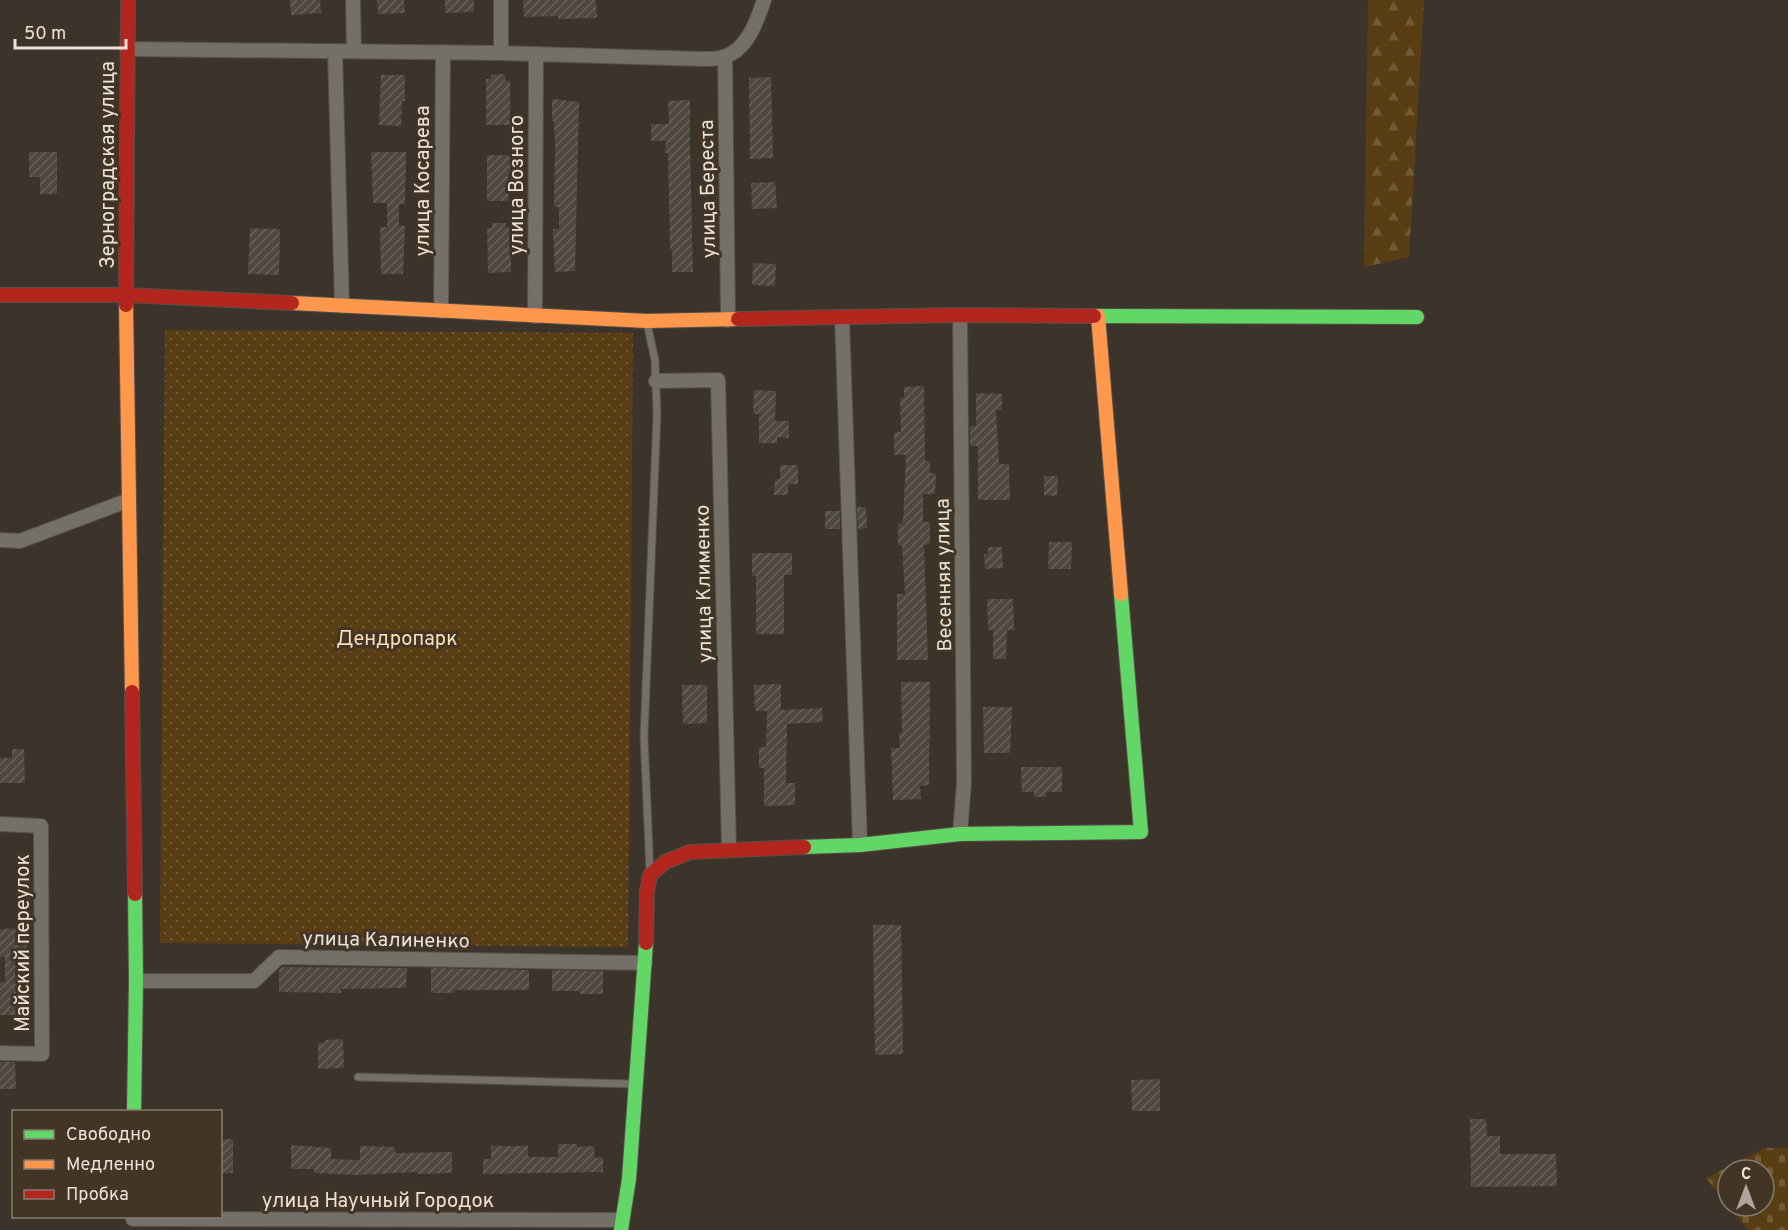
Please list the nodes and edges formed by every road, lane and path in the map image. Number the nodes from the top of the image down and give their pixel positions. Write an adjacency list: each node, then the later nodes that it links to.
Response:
1 (128, 0): 5 (street, Зерноградская улица)
2 (352, 0): 7 (street)
3 (501, 0): 9 (street)
4 (764, 0): 11 (street)
5 (127, 49): 6 (street); 13 (street, Зерноградская улица)
6 (335, 51): 7 (street); 14 (street)
7 (354, 51): 8 (street)
8 (443, 52): 9 (street); 15 (street, улица Косарева)
9 (501, 53): 10 (street)
10 (536, 54): 11 (street); 17 (street, улица Возного)
11 (725, 57): 21 (street, улица Береста)
12 (0, 295): 13 (street)
13 (126, 295): 14 (street); 24 (street, Зерноградская улица)
14 (342, 306): 15 (street)
15 (441, 311): 17 (street)
16 (960, 315): 18 (street); 19 (street); 27 (street, Весенняя улица)
17 (534, 316): 22 (street)
18 (1098, 316): 20 (street); 27 (street)
19 (842, 317): 21 (street); 28 (street)
20 (1417, 317)
21 (728, 320): 22 (street)
22 (647, 321): 23 (lane)
23 (656, 381): 29 (street, улица Клименко); 30 (lane)
24 (129, 500): 25 (street); 32 (street, Зерноградская улица)
25 (0, 540)
26 (0, 824): 33 (street, Майский переулок)
27 (960, 834): 28 (street)
28 (860, 845): 29 (street)
29 (729, 850): 30 (street)
30 (650, 875): 31 (street, улица Научный Городок)
31 (645, 963): 32 (street, улица Калиненко); 35 (street, улица Научный Городок)
32 (136, 981): 36 (street, Зерноградская улица)
33 (0, 1053)
34 (358, 1077): 35 (lane)
35 (635, 1084): 38 (street, улица Научный Городок)
36 (134, 1110)
37 (133, 1222): 38 (street, улица Научный Городок)
38 (622, 1225)

